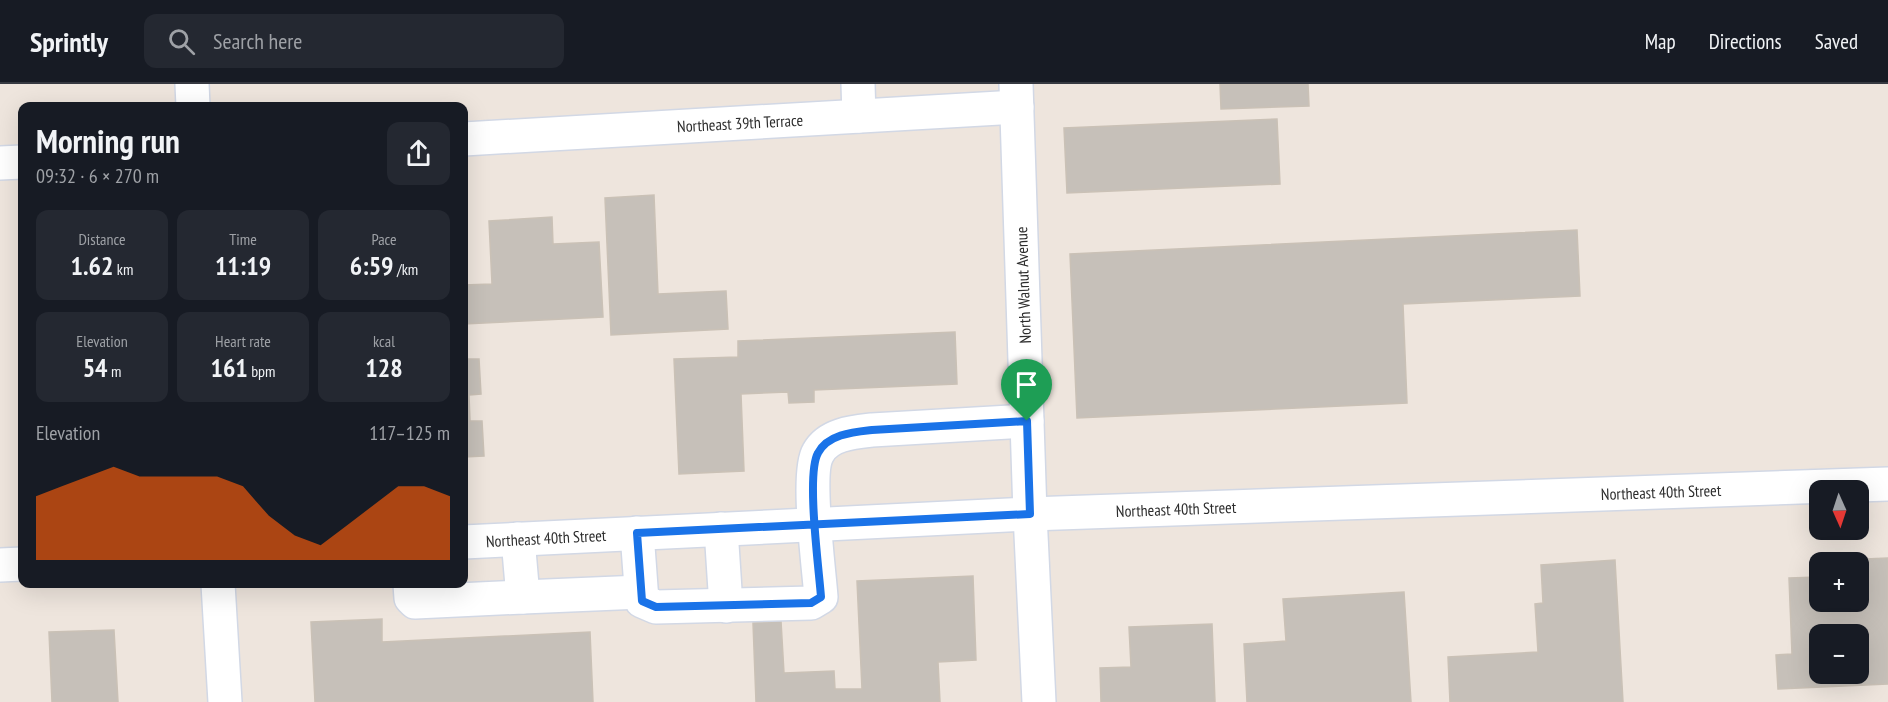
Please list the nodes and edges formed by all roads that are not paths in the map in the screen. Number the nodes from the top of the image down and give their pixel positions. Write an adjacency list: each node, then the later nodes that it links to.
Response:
1 (192, 84): 4 (street)
2 (1016, 95): 3 (street, Northeast 39th Terrace); 8 (street, North Walnut Avenue)
3 (858, 100): 5 (street, Northeast 39th Terrace)
4 (193, 102)
5 (468, 139)
6 (18, 162): 7 (street)
7 (0, 163)
8 (1027, 421): 10 (street, North Walnut Avenue); 11 (street)
9 (1888, 484): 10 (street, Northeast 40th Street)
10 (1030, 514): 11 (street, Northeast 40th Street); 24 (street, North Walnut Avenue)
11 (815, 525): 12 (street, Northeast 40th Street); 22 (street)
12 (721, 529): 13 (street, Northeast 40th Street); 22 (street)
13 (637, 533): 14 (street, Northeast 40th Street); 20 (street)
14 (518, 539): 15 (street, Northeast 40th Street); 21 (street)
15 (468, 542)
16 (18, 564): 17 (street)
17 (0, 565)
18 (218, 588): 23 (street)
19 (410, 588): 21 (street)
20 (641, 592): 21 (street); 22 (street)
21 (523, 597)
22 (726, 606)
23 (225, 702)
24 (1039, 702)

